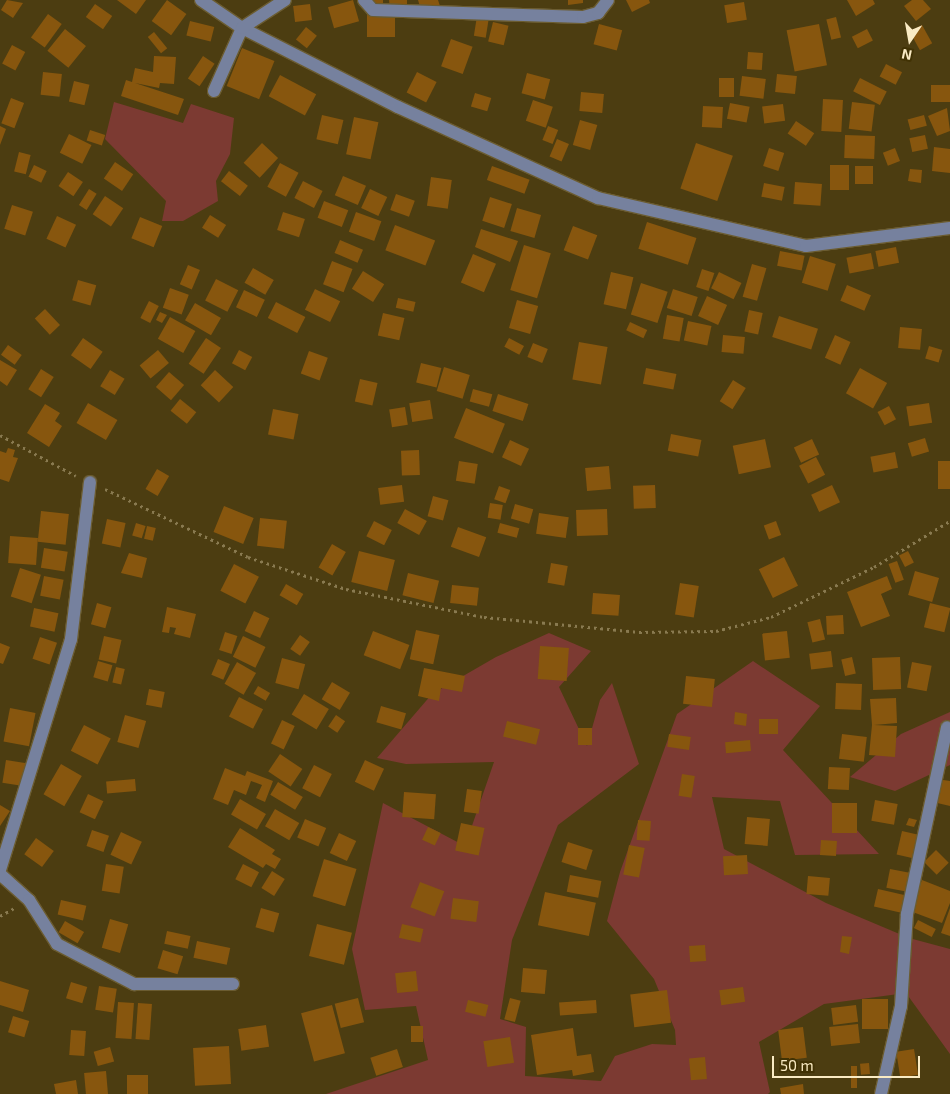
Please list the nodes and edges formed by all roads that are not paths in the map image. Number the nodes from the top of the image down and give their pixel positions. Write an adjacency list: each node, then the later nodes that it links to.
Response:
1 (201, 0): 5 (street)
2 (285, 0): 6 (street)
3 (364, 0): 4 (street)
4 (608, 0)
5 (215, 4): 6 (street)
6 (242, 28): 7 (street); 8 (street)
7 (214, 91)
8 (950, 228)
9 (90, 482): 11 (street)
10 (947, 727): 13 (street)
11 (0, 872): 12 (street)
12 (233, 984)
13 (881, 1094)

